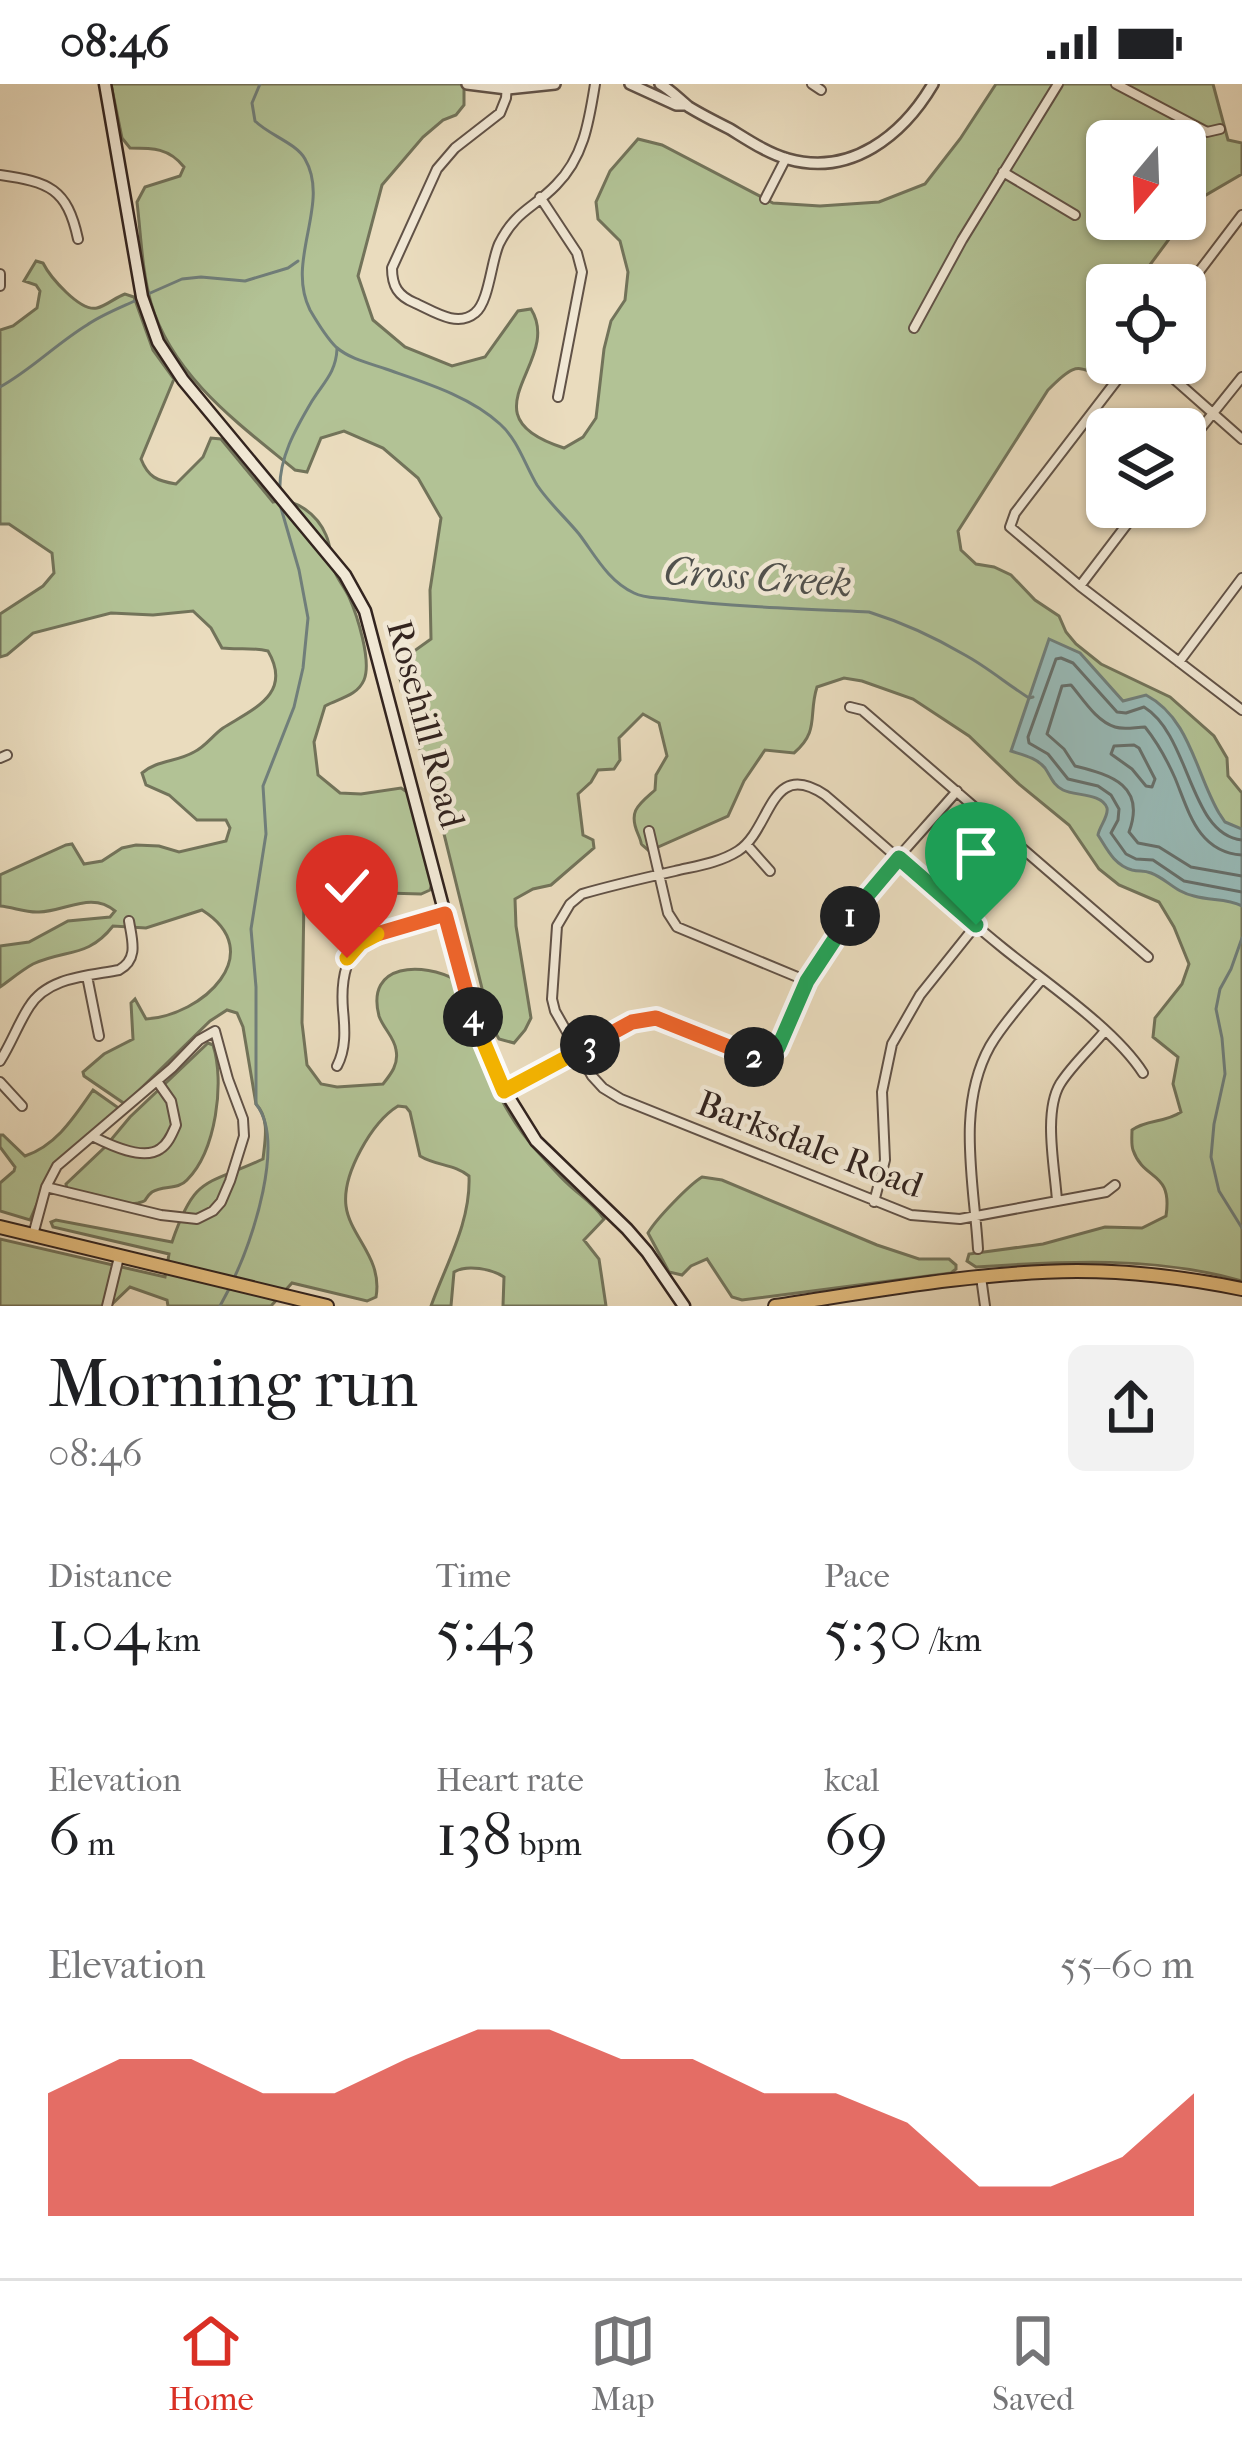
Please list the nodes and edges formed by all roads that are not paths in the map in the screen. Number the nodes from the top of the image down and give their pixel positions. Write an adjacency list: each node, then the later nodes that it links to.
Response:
1 (105, 84): 48 (main road, Rosehill Road)
2 (467, 84): 12 (street)
3 (555, 84): 12 (street)
4 (595, 84): 20 (street)
5 (629, 84): 15 (street)
6 (660, 84): 15 (street)
7 (812, 84): 13 (street)
8 (933, 84): 17 (street)
9 (1058, 84): 18 (street)
10 (1116, 84): 14 (street)
11 (1145, 84): 14 (street)
12 (507, 87): 20 (street)
13 (821, 90)
14 (1130, 91): 16 (street)
15 (686, 105): 17 (street)
16 (1220, 128)
17 (787, 158): 21 (street)
18 (1004, 172): 23 (street); 28 (street)
19 (0, 175): 24 (street)
20 (540, 197): 32 (street)
21 (765, 199)
22 (1242, 214): 25 (street)
23 (1075, 215)
24 (78, 238)
25 (1204, 264)
26 (0, 274): 27 (street)
27 (0, 286)
28 (914, 328)
29 (1242, 377): 33 (street)
30 (1114, 384): 38 (street)
31 (1180, 384): 33 (street)
32 (558, 397)
33 (1212, 412): 34 (street); 35 (street)
34 (1206, 420)
35 (1242, 439)
36 (1124, 528): 38 (street)
37 (1242, 578): 39 (street)
38 (1080, 586): 39 (street)
39 (1179, 662): 41 (street)
40 (850, 707): 42 (street)
41 (1242, 710)
42 (957, 790): 45 (street); 51 (street)
43 (649, 831): 47 (street)
44 (746, 845): 45 (street); 46 (street); 47 (street, Barksdale Road)
45 (899, 858): 50 (street); 54 (street)
46 (770, 871)
47 (659, 874): 54 (street); 57 (street, Barksdale Road)
48 (445, 914): 59 (street); 63 (main road, Rosehill Road)
49 (129, 921): 52 (street)
50 (976, 925): 53 (street); 69 (street)
51 (1148, 957)
52 (87, 976): 56 (street); 58 (street)
53 (1042, 979): 55 (street); 70 (street)
54 (807, 981): 57 (street)
55 (1104, 1032): 60 (street); 68 (street)
56 (99, 1036)
57 (577, 1052): 63 (street); 69 (street, Barksdale Road)
58 (0, 1060)
59 (337, 1066)
60 (1143, 1073)
61 (157, 1081): 65 (street); 65 (street); 67 (street)
62 (0, 1082): 64 (street)
63 (504, 1091): 80 (main road, Rosehill Road)
64 (22, 1106)
65 (94, 1137): 67 (street)
66 (1115, 1185): 68 (street, Barksdale Road)
67 (46, 1187): 72 (street)
68 (1057, 1201): 70 (street, Barksdale Road)
69 (874, 1202): 70 (street, Barksdale Road)
70 (976, 1217): 73 (street)
71 (0, 1227): 72 (main road)
72 (33, 1235): 74 (main road)
73 (978, 1249)
74 (120, 1256): 77 (main road); 78 (street)
75 (981, 1277): 76 (main road); 81 (main road); 82 (street)
76 (1242, 1288)
77 (309, 1304): 79 (main road)
78 (107, 1306)
79 (327, 1306)
80 (684, 1306)
81 (775, 1306)
82 (985, 1306)

